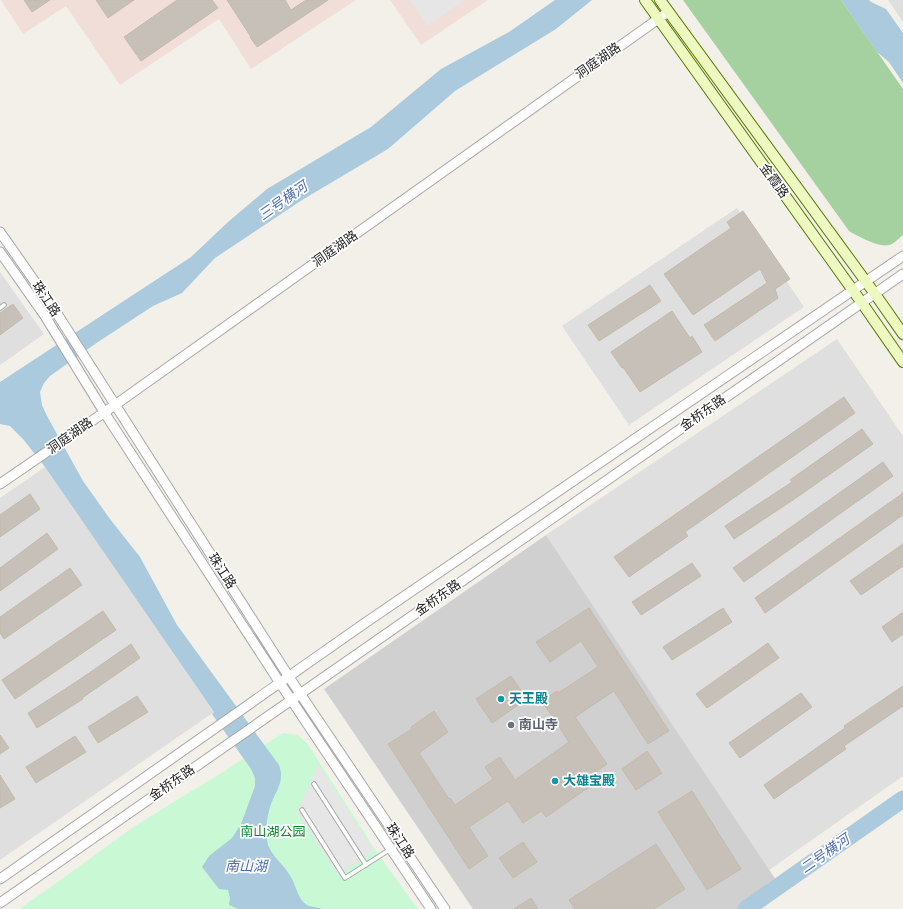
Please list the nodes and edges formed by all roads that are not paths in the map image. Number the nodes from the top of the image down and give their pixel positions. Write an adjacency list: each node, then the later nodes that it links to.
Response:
1 (645, 0): 4 (main road, 金霞路)
2 (660, 0): 3 (main road, 金霞路)
3 (668, 12): 4 (street, 洞庭湖路); 9 (main road, 金霞路)
4 (658, 18): 10 (main road, 金霞路); 17 (street, 洞庭湖路)
5 (0, 232): 17 (street, 珠江路)
6 (0, 252): 18 (street, 珠江路)
7 (903, 256): 9 (street, 金桥东路)
8 (903, 274): 11 (street, 金桥东路)
9 (866, 282): 10 (street, 金桥东路); 11 (main road, 金霞路)
10 (853, 290): 12 (main road, 金霞路); 20 (street, 金桥东路)
11 (875, 294): 12 (street, 金桥东路); 15 (main road, 金霞路)
12 (862, 303): 16 (main road, 金霞路); 22 (street, 金桥东路)
13 (4, 305): 14 (lane)
14 (0, 308)
15 (903, 334)
16 (903, 362)
17 (115, 405): 18 (street, 洞庭湖路); 20 (street, 珠江路)
18 (104, 412): 19 (street, 洞庭湖路); 21 (street, 珠江路)
19 (0, 484)
20 (289, 677): 21 (street, 金桥东路); 22 (street, 珠江路)
21 (280, 683): 23 (street, 珠江路); 28 (street, 金桥东路)
22 (301, 693): 23 (street, 金桥东路); 26 (street, 珠江路)
23 (292, 700): 29 (street, 金桥东路); 30 (street, 珠江路)
24 (314, 784): 27 (lane)
25 (302, 810): 27 (lane)
26 (401, 842): 27 (lane); 31 (street, 珠江路)
27 (366, 865)
28 (0, 879)
29 (0, 903)
30 (431, 909)
31 (445, 909)

